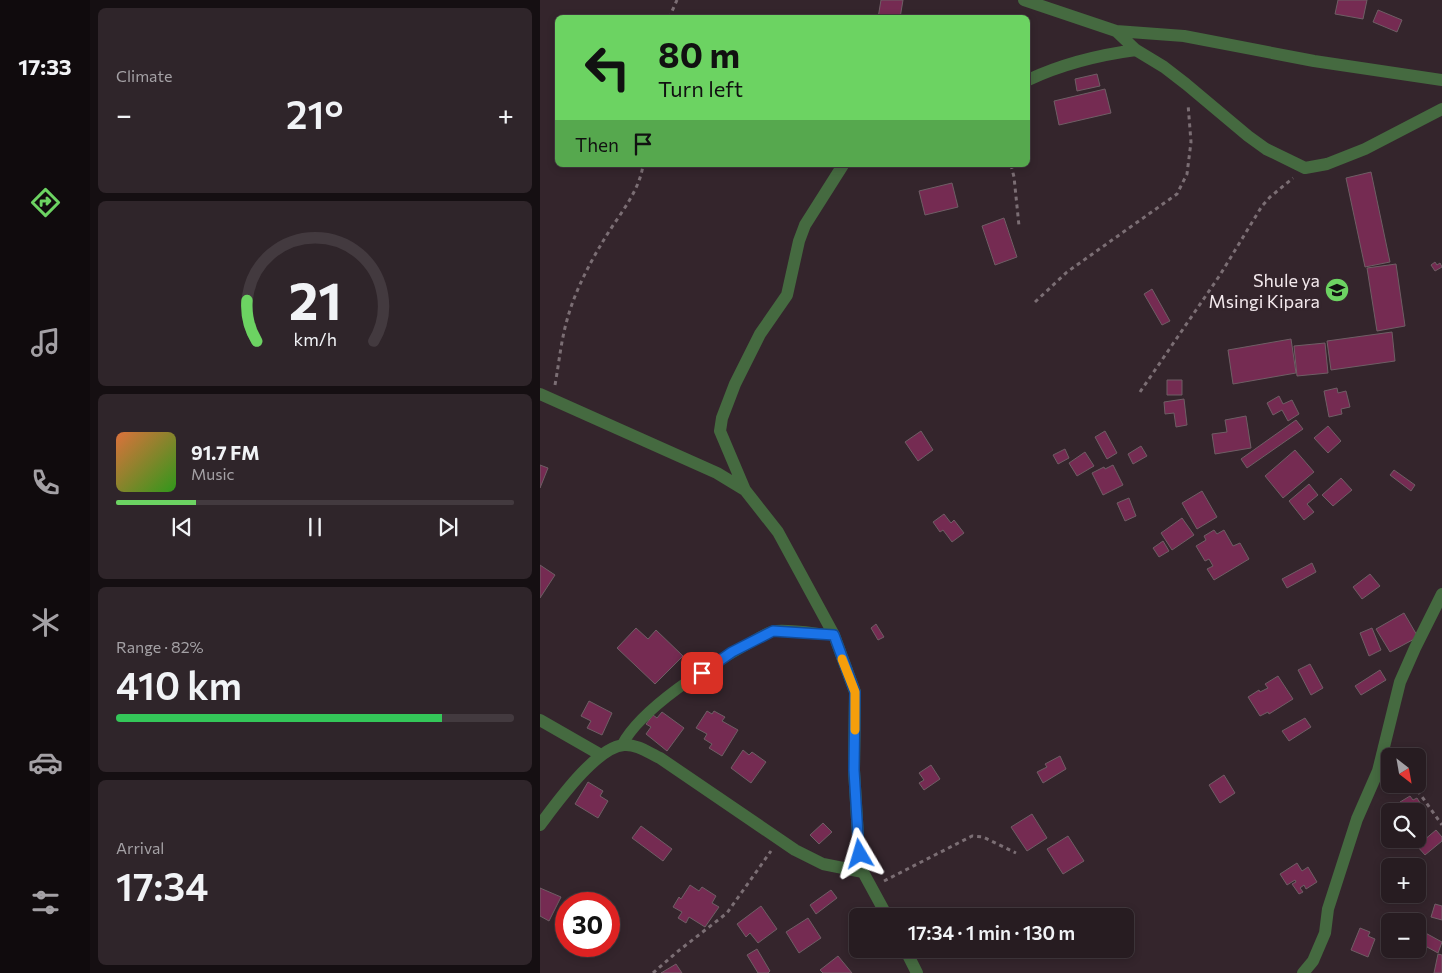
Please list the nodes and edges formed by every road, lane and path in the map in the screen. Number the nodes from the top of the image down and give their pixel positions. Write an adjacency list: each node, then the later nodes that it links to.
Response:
1 (677, 0): 3 (path)
2 (1024, 0): 4 (street)
3 (670, 15)
4 (1116, 31): 5 (street); 7 (street)
5 (1136, 50): 6 (street); 8 (street)
6 (1030, 79)
7 (1442, 80)
8 (1186, 84): 13 (street); 15 (path)
9 (1442, 109): 13 (street)
10 (643, 167): 18 (path)
11 (842, 167): 19 (street)
12 (1011, 167): 14 (path)
13 (1305, 168): 16 (path)
14 (1019, 226)
15 (1035, 302)
16 (1140, 392)
17 (540, 394): 18 (street)
18 (552, 400): 19 (street)
19 (745, 490): 21 (street)
20 (1442, 594): 36 (street)
21 (834, 635): 23 (lane); 30 (street)
22 (540, 720): 24 (street)
23 (622, 745): 24 (street); 28 (street)
24 (601, 755): 26 (street)
25 (1419, 793): 27 (path)
26 (540, 825)
27 (1442, 825)
28 (778, 840): 30 (street); 34 (path)
29 (1016, 853): 31 (path)
30 (863, 872): 31 (street)
31 (872, 887): 32 (street)
32 (884, 908)
33 (910, 958): 35 (street)
34 (653, 973)
35 (917, 973)
36 (1303, 973)

